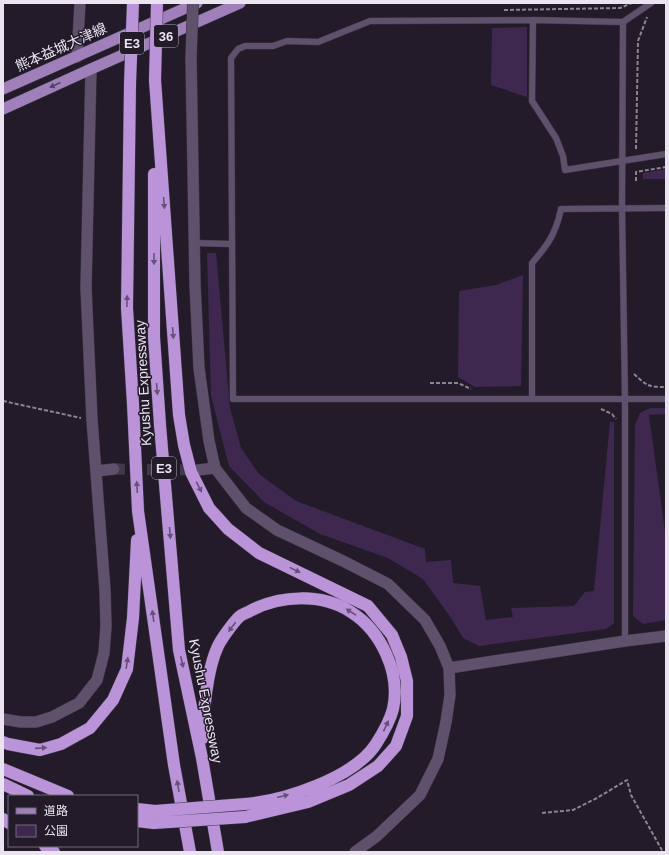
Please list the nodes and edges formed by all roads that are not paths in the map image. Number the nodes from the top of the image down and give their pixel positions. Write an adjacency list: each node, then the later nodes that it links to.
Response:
1 (80, 3): 10 (street)
2 (133, 3): 28 (highway, Kyushu Expressway / E3, one-way to 2, bridge)
3 (157, 3): 12 (highway, Kyushu Expressway / E3, bridge)
4 (193, 3): 19 (street, bridge)
5 (197, 3): 10 (main road, 熊本益城大津線 / 36)
6 (240, 3): 11 (main road, 36)
7 (651, 3): 9 (lane)
8 (533, 20): 9 (lane); 16 (lane); 20 (lane)
9 (623, 22): 16 (lane)
10 (77, 57): 13 (main road, 熊本益城大津線 / 36)
11 (91, 68): 14 (main road, 36, one-way to 14); 27 (street)
12 (155, 80): 34 (highway, Kyushu Expressway / E3, one-way to 34); 40 (highway, one-way to 40, bridge)
13 (3, 89)
14 (3, 109)
15 (666, 154): 16 (lane)
16 (622, 162): 17 (lane)
17 (622, 208): 18 (lane); 21 (lane); 22 (lane)
18 (666, 208)
19 (194, 243): 20 (lane); 24 (street)
20 (232, 244): 21 (lane)
21 (532, 399): 22 (lane)
22 (625, 399): 23 (lane); 30 (lane)
23 (666, 399)
24 (215, 468): 26 (street); 31 (street)
25 (114, 469): 27 (street)
26 (198, 470)
27 (97, 471): 32 (street)
28 (138, 511): 33 (highway, one-way to 28); 42 (highway, Kyushu Expressway / E3, one-way to 28)
29 (666, 636): 30 (street)
30 (625, 641): 31 (street)
31 (449, 668): 44 (street)
32 (3, 719)
33 (3, 742)
34 (202, 758): 40 (highway, one-way to 34, bridge); 43 (highway, Kyushu Expressway / E3)
35 (3, 769): 38 (highway)
36 (3, 784): 37 (highway)
37 (26, 795)
38 (66, 795)
39 (138, 809): 40 (highway)
40 (155, 817): 41 (highway)
41 (138, 821)
42 (190, 852)
43 (218, 852)
44 (355, 852)

